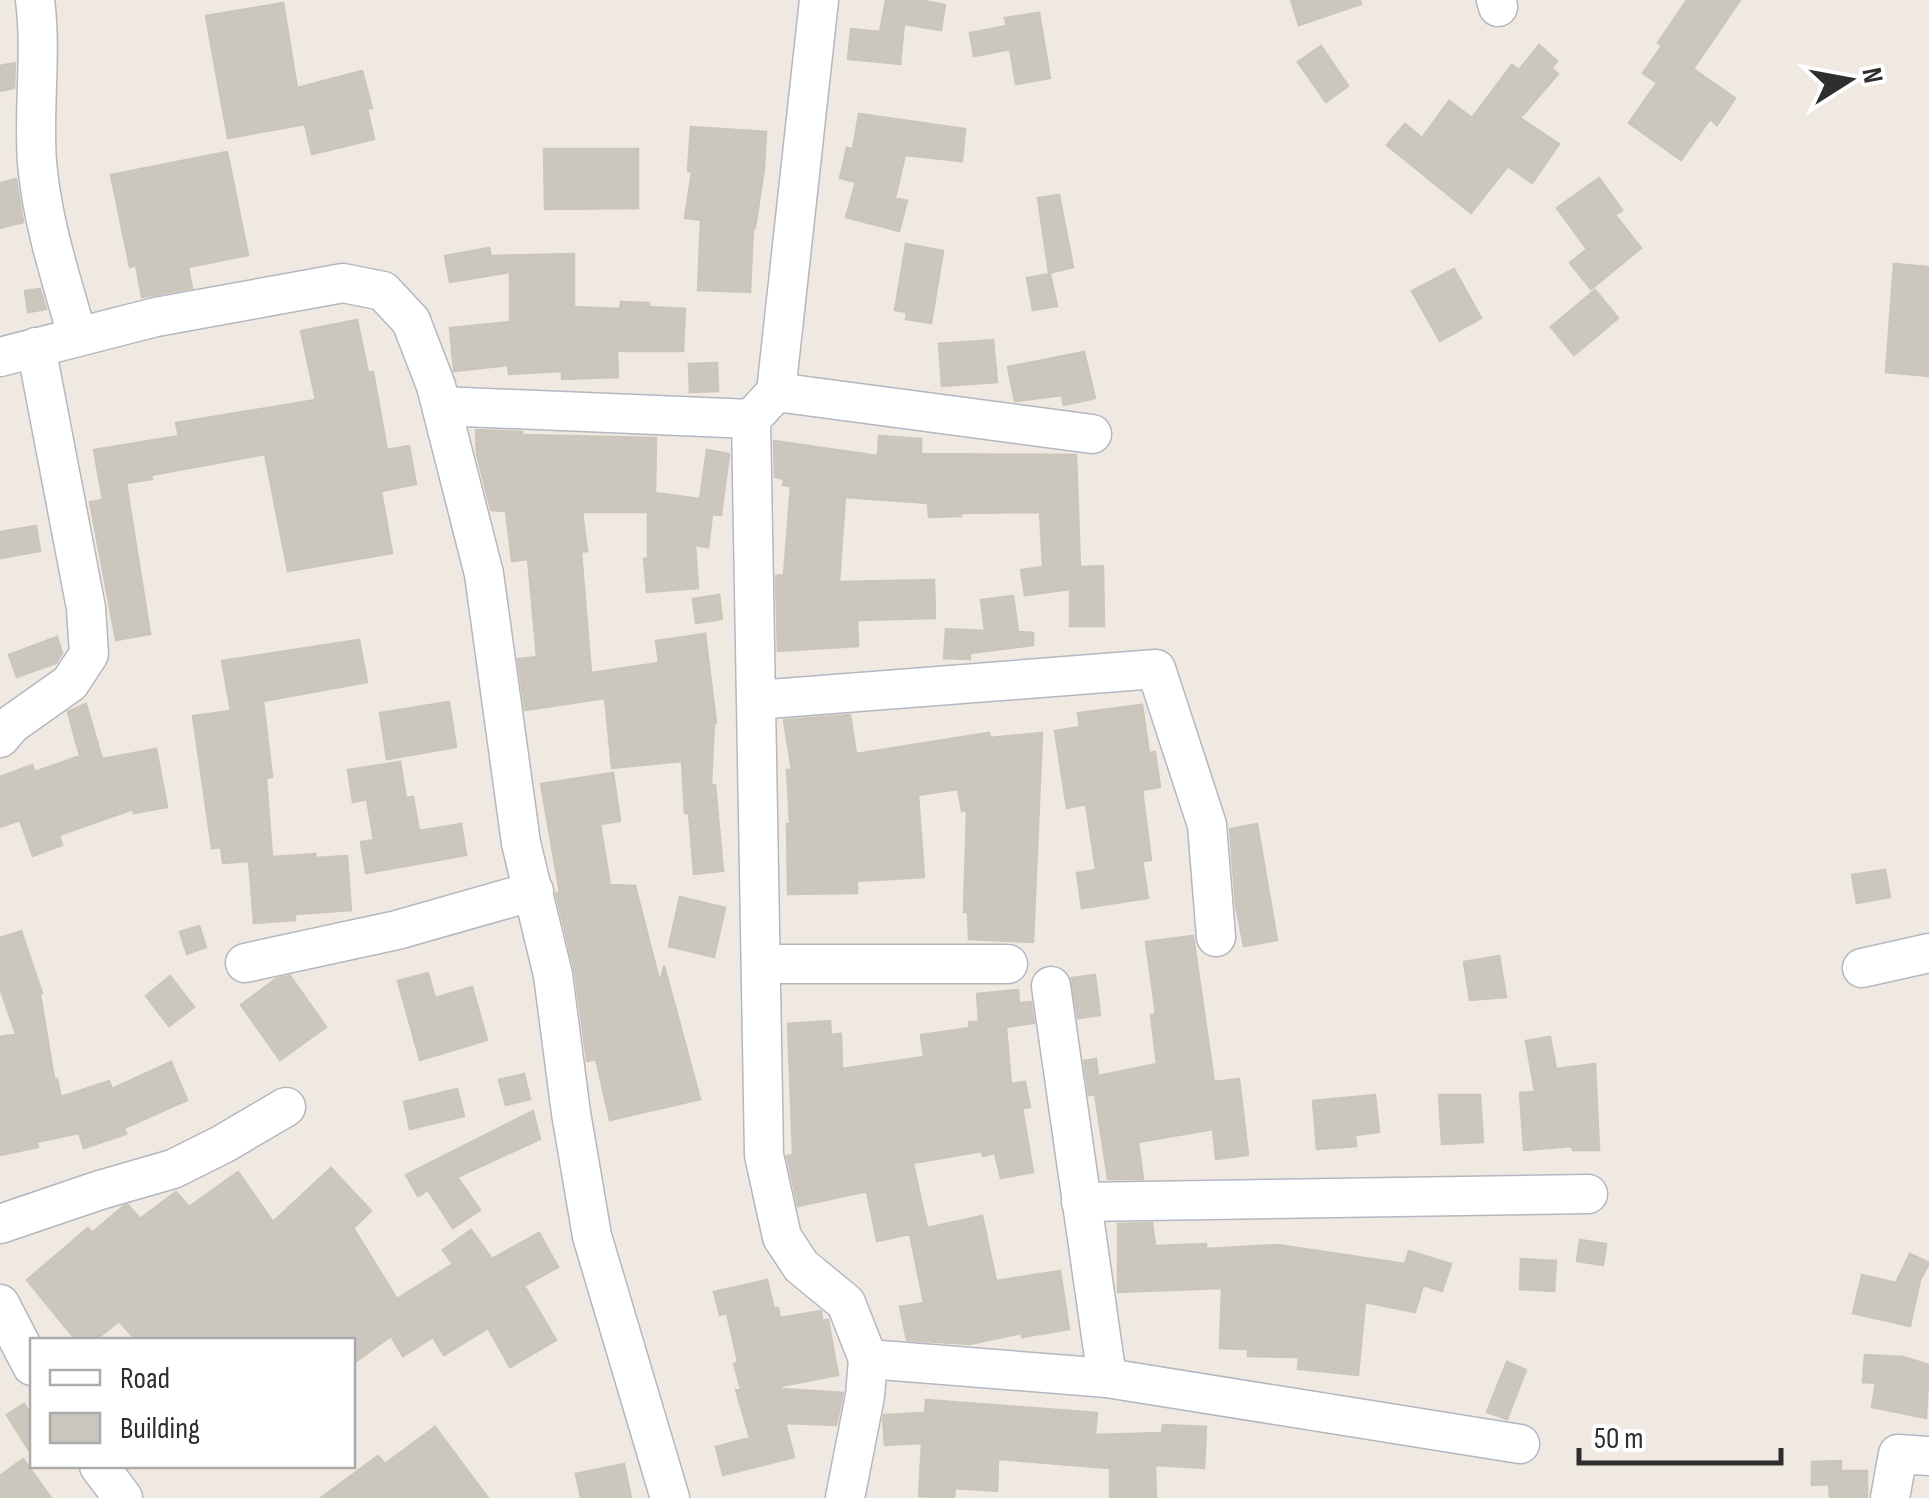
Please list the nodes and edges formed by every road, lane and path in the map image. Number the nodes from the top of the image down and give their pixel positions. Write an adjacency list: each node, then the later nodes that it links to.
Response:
1 (35, 0): 3 (street)
2 (819, 0): 6 (street)
3 (77, 336): 4 (street); 5 (street)
4 (18, 352): 9 (street)
5 (441, 406): 6 (street); 10 (street)
6 (764, 406): 7 (street); 8 (street)
7 (1092, 434)
8 (756, 700): 11 (street); 14 (street)
9 (0, 738)
10 (534, 891): 13 (street); 30 (street)
11 (1216, 937)
12 (1929, 953): 16 (street)
13 (245, 963)
14 (762, 964): 15 (street); 23 (street)
15 (1008, 964)
16 (1862, 968)
17 (1051, 986): 20 (street)
18 (286, 1107): 21 (street)
19 (1588, 1194): 20 (street)
20 (1081, 1202): 25 (street)
21 (0, 1224)
22 (0, 1304): 24 (street)
23 (868, 1359): 25 (street); 31 (street)
24 (30, 1362)
25 (1107, 1378): 26 (street)
26 (1520, 1444)
27 (1929, 1456): 32 (street)
28 (100, 1468): 29 (street)
29 (123, 1498)
30 (670, 1498)
31 (845, 1498)
32 (1890, 1498)

